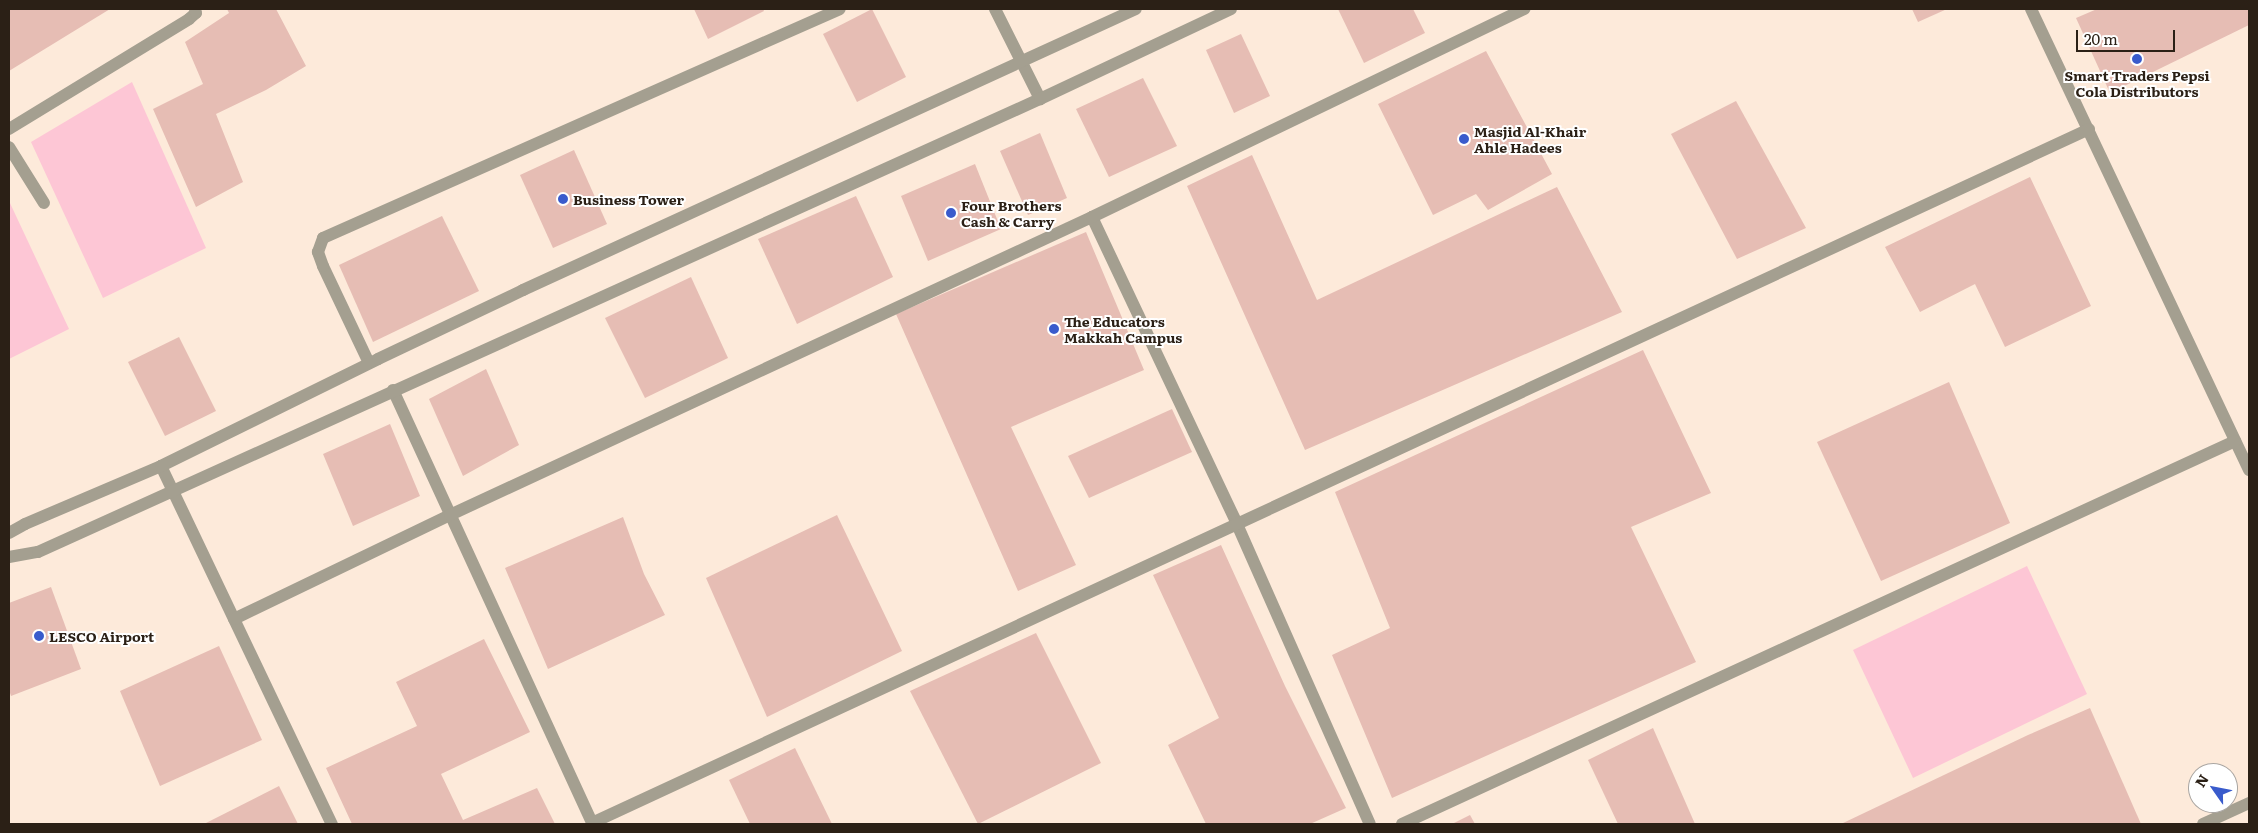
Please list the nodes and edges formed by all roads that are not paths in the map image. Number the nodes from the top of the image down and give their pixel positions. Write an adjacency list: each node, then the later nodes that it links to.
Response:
1 (840, 9): 15 (street)
2 (994, 9): 8 (street)
3 (1136, 9): 8 (street)
4 (1231, 9): 9 (street)
5 (1525, 9): 14 (street)
6 (2030, 9): 11 (street)
7 (195, 11): 10 (street)
8 (1022, 62): 9 (street); 15 (street)
9 (1040, 99): 16 (street)
10 (9, 128)
11 (2089, 129): 17 (street); 22 (street)
12 (9, 147): 13 (street)
13 (44, 203)
14 (1092, 217): 21 (street); 22 (street)
15 (369, 363): 18 (street)
16 (393, 390): 20 (street); 21 (street)
17 (2235, 441): 19 (street); 30 (street)
18 (161, 466): 20 (street); 23 (street)
19 (2249, 470)
20 (173, 490): 24 (street); 25 (street)
21 (450, 515): 25 (street); 27 (street)
22 (1236, 522): 27 (street); 29 (street)
23 (9, 533)
24 (9, 556)
25 (234, 619): 28 (street)
26 (2249, 802): 31 (street)
27 (592, 823)
28 (332, 824)
29 (1370, 824)
30 (1402, 824)
31 (2203, 824)

